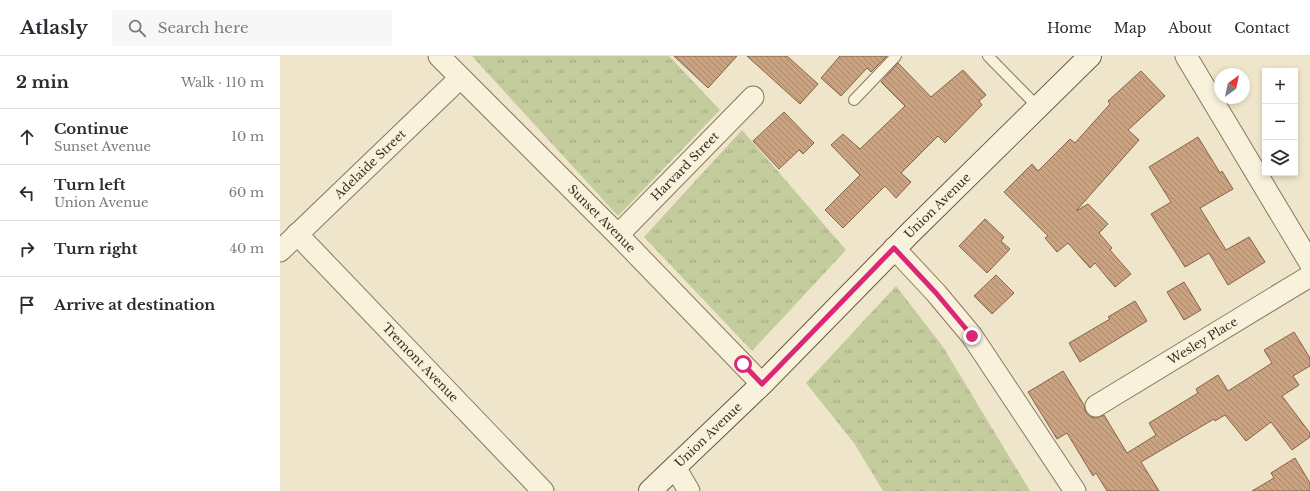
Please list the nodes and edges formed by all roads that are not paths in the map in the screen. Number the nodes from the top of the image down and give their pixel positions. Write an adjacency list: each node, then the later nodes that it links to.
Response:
1 (439, 56): 6 (street, Sunset Avenue)
2 (896, 56): 8 (lane)
3 (988, 56): 9 (lane)
4 (1090, 56): 9 (street, Union Avenue)
5 (1186, 56): 14 (street)
6 (460, 78): 10 (street, Adelaide Street); 11 (street, Sunset Avenue)
7 (753, 96): 11 (street, Harvard Street)
8 (854, 100)
9 (1038, 107): 12 (street, Union Avenue)
10 (297, 234): 13 (street, Adelaide Street); 19 (street, Tremont Avenue)
11 (618, 235): 16 (street, Sunset Avenue)
12 (894, 248): 16 (street, Union Avenue); 22 (street)
13 (280, 251)
14 (1310, 263)
15 (1310, 276): 17 (street, Wesley Place)
16 (762, 384): 18 (street, Union Avenue)
17 (1096, 406)
18 (675, 467): 20 (street, Union Avenue); 21 (street)
19 (543, 491)
20 (650, 491)
21 (689, 491)
22 (1075, 491)

